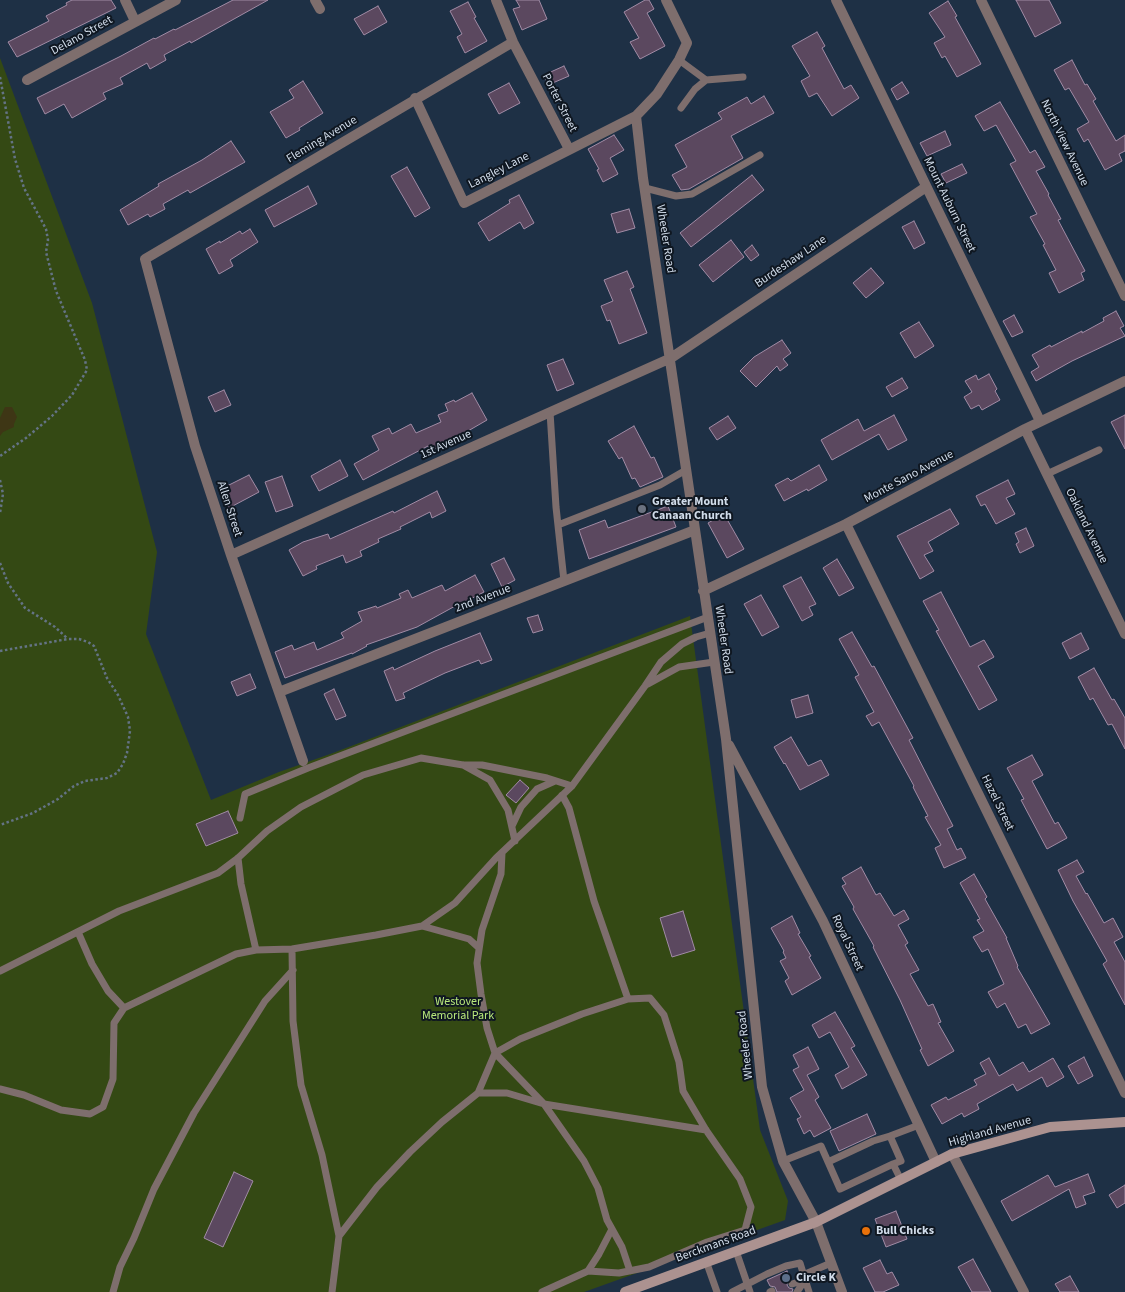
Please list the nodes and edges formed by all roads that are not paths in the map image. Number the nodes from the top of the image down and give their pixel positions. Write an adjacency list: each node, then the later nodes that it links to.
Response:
1 (126, 0): 7 (street)
2 (176, 0): 7 (street, Delano Street)
3 (496, 0): 8 (street, Porter Street)
4 (666, 0): 9 (street)
5 (836, 0): 18 (street, Mount Auburn Street)
6 (981, 0): 21 (street, North View Avenue)
7 (136, 21): 11 (street, Delano Street)
8 (513, 42): 13 (street, Fleming Avenue); 16 (street, Porter Street)
9 (679, 60): 12 (lane); 15 (street)
10 (743, 77): 12 (lane)
11 (27, 80)
12 (706, 80): 14 (lane)
13 (415, 98): 16 (street, Langley Lane); 20 (street, Fleming Avenue)
14 (681, 108)
15 (636, 116): 16 (street, Porter Street); 19 (street, Wheeler Road)
16 (568, 149)
17 (760, 154): 19 (lane)
18 (926, 187): 22 (street, Burdeshaw Lane); 25 (street, Mount Auburn Street)
19 (645, 188): 22 (street, Wheeler Road)
20 (145, 259): 33 (street, Allen Street)
21 (1125, 296)
22 (671, 358): 24 (street, 1st Avenue); 28 (street, Wheeler Road)
23 (1125, 381): 25 (street, Monte Sano Avenue)
24 (550, 412): 31 (lane); 33 (street, 1st Avenue)
25 (1040, 421): 26 (street, Monte Sano Avenue)
26 (1025, 429): 29 (street, Oakland Avenue); 30 (street, Monte Sano Avenue)
27 (1099, 450): 29 (lane)
28 (686, 470): 31 (lane); 32 (street, Wheeler Road)
29 (1047, 474): 38 (street, Oakland Avenue)
30 (846, 524): 35 (street, Monte Sano Avenue); 65 (street, Hazel Street)
31 (558, 525): 34 (lane)
32 (695, 530): 34 (street, 2nd Avenue); 35 (street, Wheeler Road)
33 (231, 555): 41 (street, Allen Street)
34 (564, 581): 41 (street, 2nd Avenue)
35 (703, 591): 36 (street, Wheeler Road)
36 (708, 617): 37 (street, Wheeler Road); 48 (lane)
37 (710, 633): 39 (street, Wheeler Road); 40 (lane)
38 (1125, 634)
39 (714, 662): 40 (lane); 42 (street, Wheeler Road)
40 (645, 686): 46 (lane)
41 (279, 692): 43 (street, Allen Street)
42 (726, 739): 68 (street, Royal Street); 72 (street, Wheeler Road)
43 (303, 761)
44 (463, 765): 45 (lane); 49 (lane); 52 (lane)
45 (555, 781): 46 (lane); 49 (lane)
46 (572, 786): 47 (lane)
47 (562, 795): 50 (lane); 60 (lane)
48 (240, 818)
49 (511, 826): 50 (lane)
50 (514, 841): 51 (lane)
51 (502, 853): 53 (lane); 55 (lane)
52 (238, 858): 54 (lane); 57 (lane)
53 (422, 926): 55 (lane); 56 (lane)
54 (78, 932): 59 (lane); 61 (lane)
55 (479, 948): 62 (lane)
56 (292, 949): 57 (lane); 58 (lane)
57 (256, 950): 61 (lane)
58 (293, 970): 79 (lane); 88 (lane)
59 (0, 971)
60 (628, 999): 62 (lane); 69 (lane)
61 (124, 1008): 63 (lane)
62 (495, 1053): 64 (lane); 66 (lane)
63 (0, 1089)
64 (478, 1093): 66 (lane); 79 (lane)
65 (1125, 1093)
66 (544, 1104): 69 (lane); 78 (lane)
67 (1125, 1122): 71 (main road, Highland Avenue)
68 (919, 1125): 70 (lane); 74 (street, Royal Street)
69 (706, 1130): 84 (lane)
70 (890, 1136): 73 (lane); 75 (lane)
71 (952, 1154): 74 (main road, Highland Avenue); 97 (street)
72 (783, 1161): 73 (lane); 77 (street, Wheeler Road)
73 (828, 1162): 75 (lane)
74 (936, 1162): 76 (main road, Highland Avenue)
75 (893, 1164): 76 (lane)
76 (901, 1180): 77 (main road, Highland Avenue)
77 (816, 1222): 80 (main road, Berckmans Road); 82 (street, Wheeler Road)
78 (612, 1229): 83 (lane); 84 (lane)
79 (339, 1236): 89 (lane)
80 (736, 1251): 81 (main road, Berckmans Road); 87 (lane)
81 (706, 1261): 91 (main road, Berckmans Road); 92 (lane)
82 (831, 1264): 85 (lane); 96 (street, Wheeler Road)
83 (588, 1271): 84 (lane); 90 (lane)
84 (630, 1271)
85 (804, 1277): 86 (lane); 87 (lane); 94 (lane); 95 (lane)
86 (792, 1284)
87 (749, 1289): 93 (lane)
88 (112, 1292)
89 (332, 1292)
90 (542, 1292)
91 (625, 1292)
92 (717, 1292)
93 (732, 1292)
94 (797, 1292)
95 (809, 1292)
96 (842, 1292)
97 (1024, 1292)

